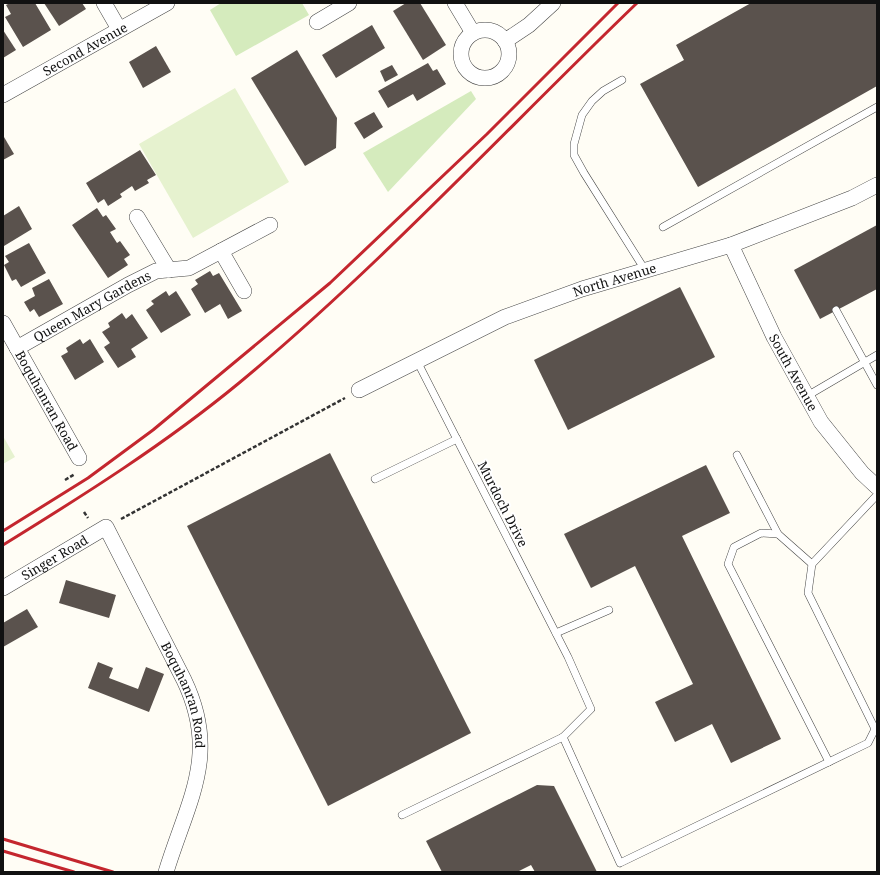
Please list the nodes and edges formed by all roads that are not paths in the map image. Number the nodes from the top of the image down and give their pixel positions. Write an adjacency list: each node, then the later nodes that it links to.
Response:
1 (104, 3): 7 (street)
2 (167, 3): 7 (street, Second Avenue)
3 (349, 3): 6 (street)
4 (455, 3): 8 (street)
5 (553, 3): 9 (street)
6 (316, 22)
7 (119, 29): 11 (street, Second Avenue)
8 (473, 33): 9 (street); 9 (street)
9 (505, 41)
10 (622, 80): 20 (lane)
11 (3, 95)
12 (877, 107): 16 (lane)
13 (877, 185): 17 (street, North Avenue)
14 (137, 217): 19 (street, Queen Mary Gardens)
15 (270, 225): 18 (street, Queen Mary Gardens)
16 (662, 227)
17 (731, 245): 20 (street, North Avenue); 30 (street, South Avenue)
18 (221, 252): 19 (street, Queen Mary Gardens); 21 (street)
19 (169, 270): 24 (street, Queen Mary Gardens)
20 (645, 270): 26 (street, North Avenue)
21 (244, 291)
22 (836, 310): 27 (lane)
23 (3, 323): 24 (street, Boquhanran Road)
24 (17, 348): 33 (street, Boquhanran Road)
25 (877, 355): 27 (lane)
26 (417, 362): 29 (street, North Avenue); 31 (lane, Murdoch Drive)
27 (864, 363): 28 (lane); 30 (lane)
28 (877, 385)
29 (359, 390)
30 (807, 396): 35 (street, South Avenue)
31 (456, 439): 34 (lane); 42 (lane, Murdoch Drive)
32 (737, 455): 38 (lane)
33 (79, 465)
34 (375, 479)
35 (877, 487)
36 (877, 496): 39 (lane)
37 (106, 527): 40 (street, Singer Road); 46 (street, Boquhanran Road)
38 (778, 534): 39 (lane); 44 (lane)
39 (812, 564): 44 (lane)
40 (3, 588)
41 (608, 610): 42 (lane)
42 (556, 633): 43 (lane, Murdoch Drive)
43 (563, 737): 44 (lane); 45 (lane)
44 (829, 762)
45 (402, 815)
46 (167, 870)

